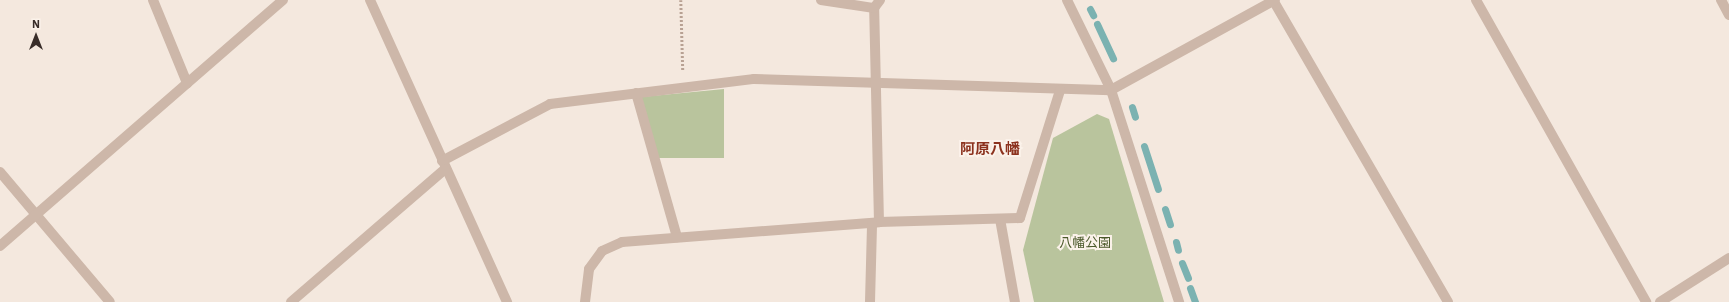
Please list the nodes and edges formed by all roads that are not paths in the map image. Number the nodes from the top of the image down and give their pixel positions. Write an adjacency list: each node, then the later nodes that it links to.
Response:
1 (153, 0): 11 (street)
2 (283, 0): 11 (street)
3 (370, 0): 16 (street)
4 (821, 0): 9 (street)
5 (1068, 0): 14 (street)
6 (1274, 0): 14 (street); 31 (street)
7 (1476, 0): 32 (street)
8 (1721, 0): 10 (street)
9 (877, 4): 12 (street)
10 (1729, 15)
11 (187, 83): 18 (street)
12 (877, 83): 13 (street); 15 (street); 20 (street)
13 (1060, 90): 14 (street); 19 (street)
14 (1111, 90): 30 (street)
15 (636, 93): 16 (street); 21 (street)
16 (444, 165): 25 (street); 26 (street)
17 (0, 172): 18 (street)
18 (36, 214): 22 (street); 24 (street)
19 (1000, 219): 20 (street); 29 (street)
20 (876, 223): 21 (street); 28 (street)
21 (677, 237): 27 (street)
22 (0, 246)
23 (1729, 258): 33 (street)
24 (110, 302)
25 (291, 302)
26 (507, 302)
27 (585, 302)
28 (870, 302)
29 (1015, 302)
30 (1179, 302)
31 (1448, 302)
32 (1646, 302)
33 (1660, 302)

